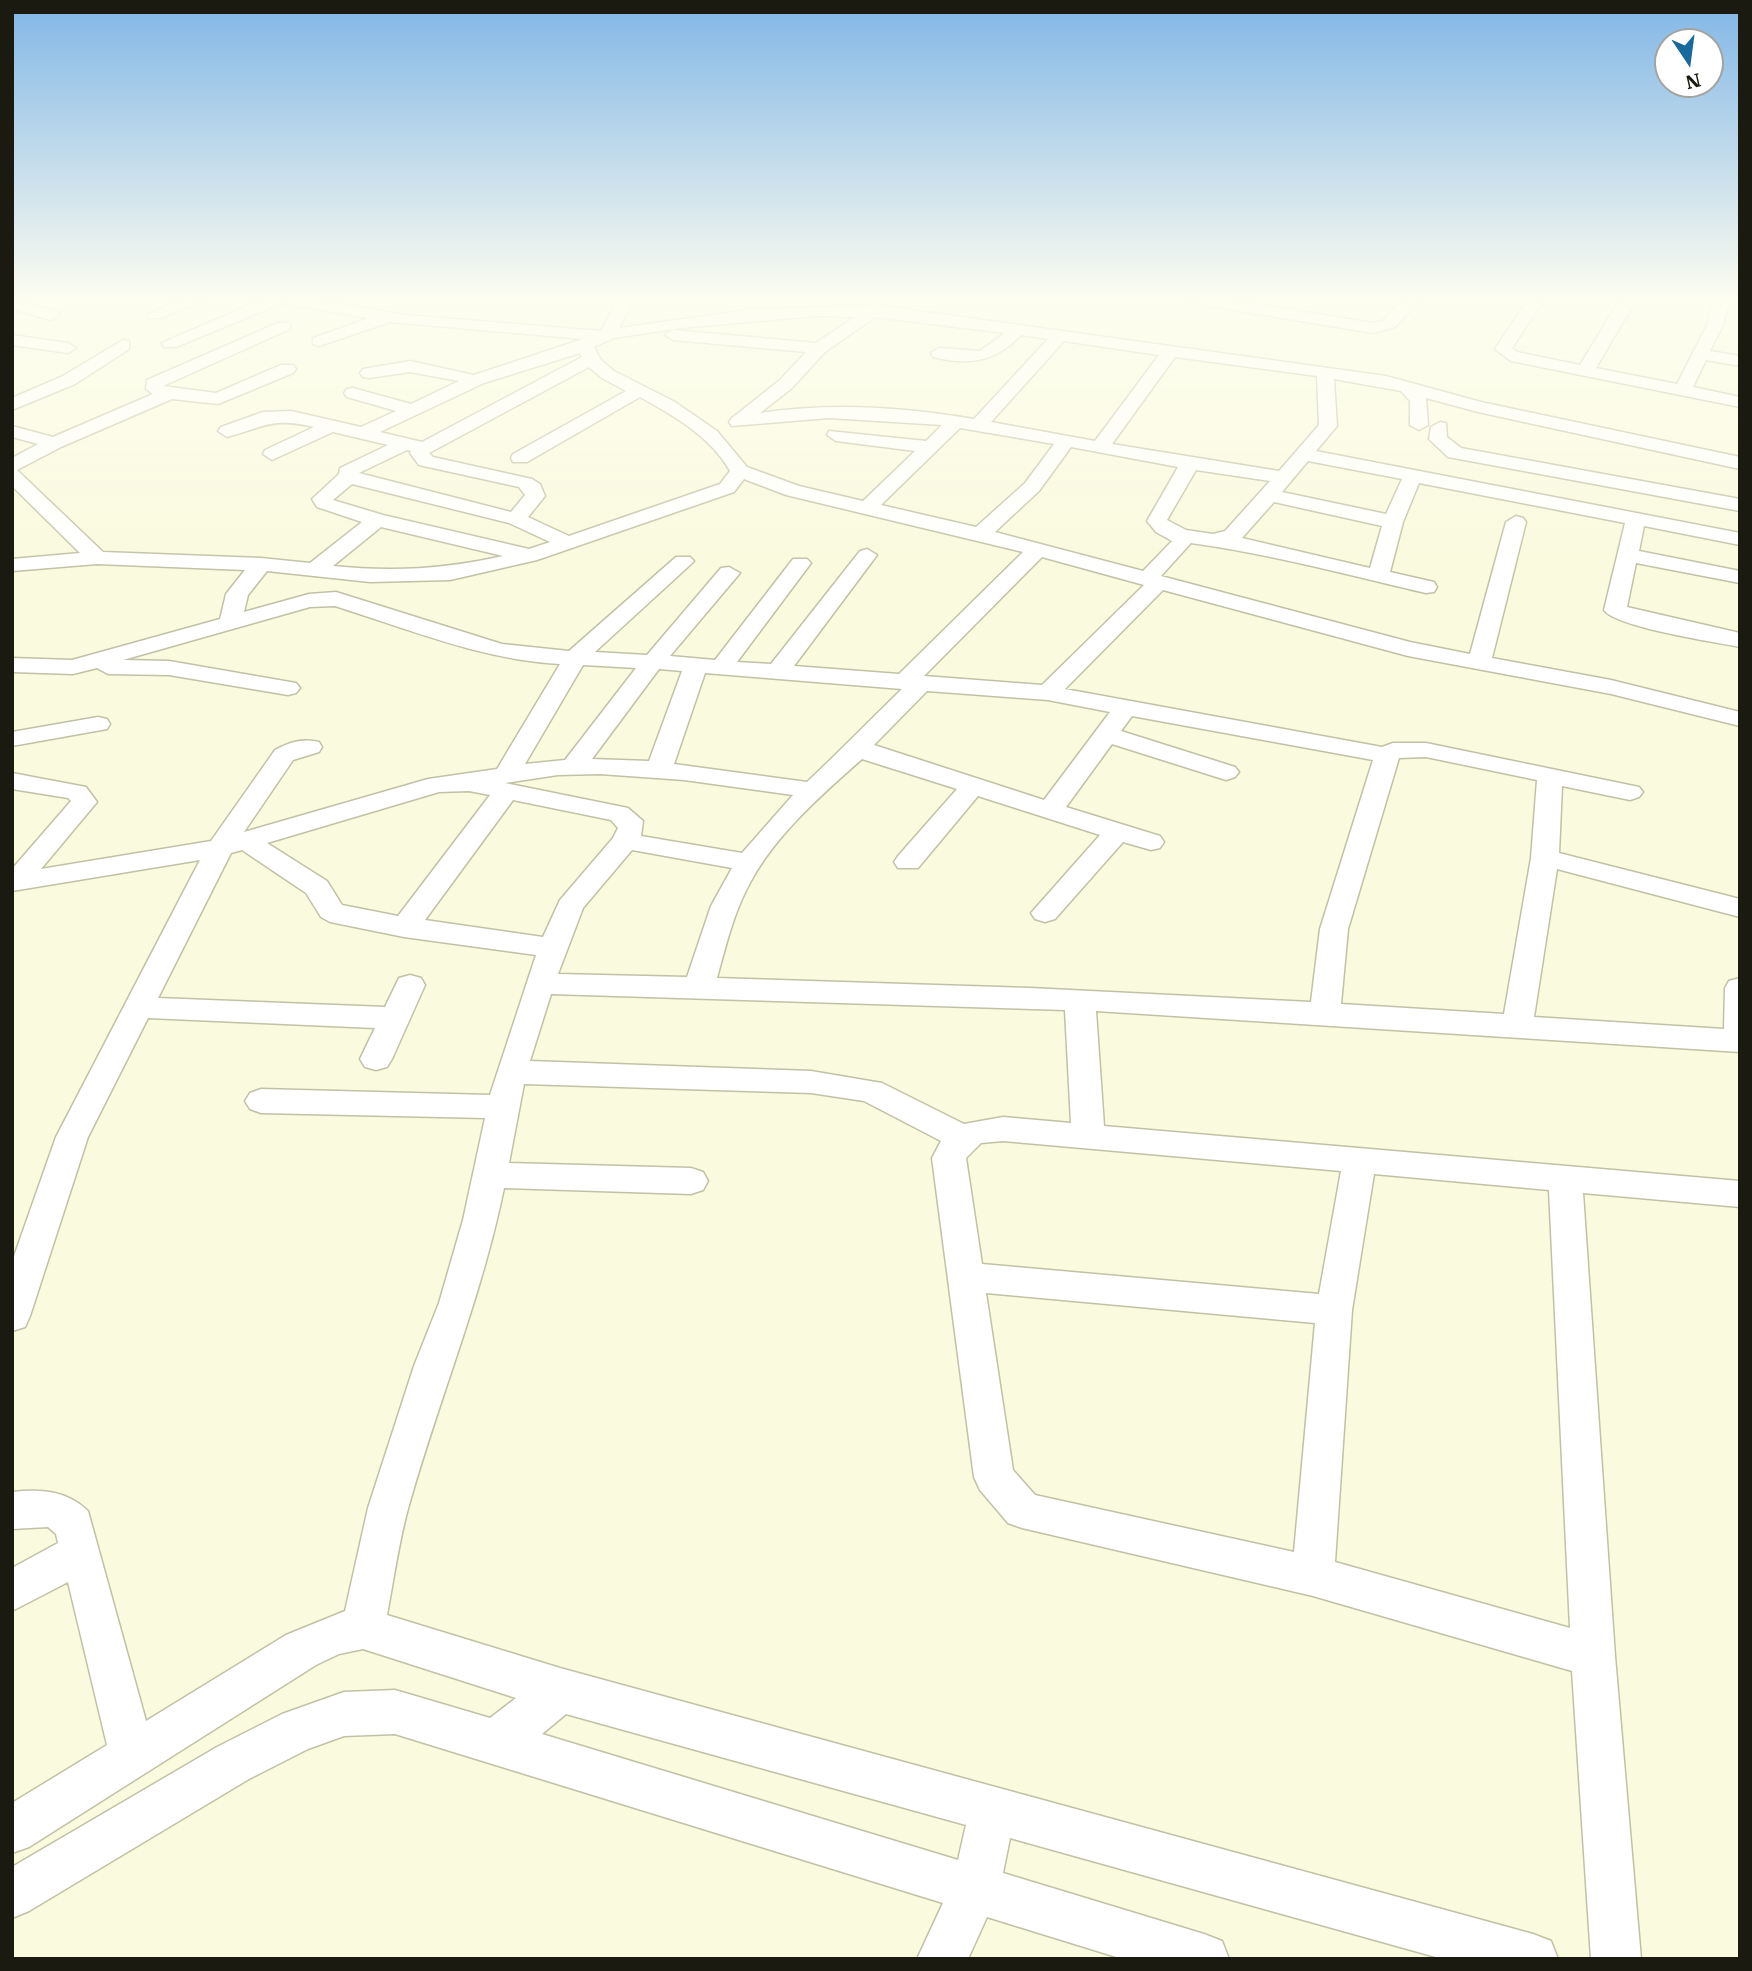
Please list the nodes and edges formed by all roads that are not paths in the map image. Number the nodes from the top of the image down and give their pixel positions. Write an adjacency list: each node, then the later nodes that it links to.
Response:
1 (46, 390): 19 (street)
2 (161, 390): 16 (street)
3 (239, 390): 16 (street)
4 (452, 390): 20 (street)
5 (518, 390): 35 (street)
6 (640, 390): 32 (street); 40 (street)
7 (778, 390): 23 (street)
8 (804, 390): 21 (street)
9 (1010, 390): 25 (street)
10 (1141, 390): 37 (street)
11 (1326, 390): 39 (street)
12 (1411, 390): 26 (street)
13 (1419, 390): 42 (street)
14 (1676, 390): 15 (street)
15 (1682, 391): 18 (street)
16 (170, 393): 34 (street)
17 (353, 393): 20 (street)
18 (1740, 402)
19 (12, 405)
20 (411, 409): 30 (street)
21 (870, 412): 22 (street); 23 (street)
22 (957, 421): 25 (street); 36 (street)
23 (738, 422): 32 (street)
24 (332, 425): 29 (street); 30 (street); 38 (street)
25 (978, 425): 33 (street)
26 (1419, 425)
27 (1440, 428): 50 (street)
28 (12, 431): 34 (street)
29 (227, 431)
30 (363, 433): 35 (street)
31 (836, 435): 36 (street)
32 (711, 437): 44 (street)
33 (1068, 440): 37 (street); 57 (street)
34 (54, 443): 43 (street)
35 (415, 445): 46 (street); 52 (street)
36 (929, 447): 51 (street)
37 (1100, 447): 41 (street)
38 (272, 454)
39 (1302, 454): 45 (street); 47 (street)
40 (520, 458)
41 (1190, 463): 47 (street); 58 (street)
42 (1740, 463)
43 (12, 466)
44 (740, 471): 51 (street); 61 (street)
45 (1413, 475): 53 (street); 56 (street)
46 (349, 476): 52 (street); 54 (street)
47 (1282, 477): 49 (street)
48 (17, 485): 66 (street)
49 (1271, 495): 56 (street); 60 (street)
50 (1740, 505)
51 (867, 508): 57 (street)
52 (516, 519): 61 (street)
53 (1636, 519): 59 (street); 64 (street)
54 (377, 520): 65 (street); 71 (street)
55 (1516, 522): 81 (street)
56 (1393, 523): 74 (street)
57 (980, 534): 62 (street)
58 (1182, 536): 60 (street); 75 (street)
59 (1740, 539)
60 (1224, 540): 74 (street)
61 (568, 543): 65 (street)
62 (1038, 549): 75 (street); 87 (street)
63 (867, 555): 86 (street)
64 (1627, 555): 73 (street); 78 (street)
65 (530, 556): 71 (street)
66 (97, 558): 69 (street); 70 (street)
67 (684, 561): 79 (street)
68 (800, 563): 85 (street)
69 (261, 564): 71 (street); 77 (street)
70 (12, 565)
71 (316, 569)
72 (729, 573): 80 (street)
73 (1740, 577)
74 (1378, 578): 76 (street)
75 (1153, 581): 81 (street); 89 (street)
76 (1426, 587)
77 (230, 623): 79 (street); 84 (street)
78 (1740, 640)
79 (576, 657): 80 (street); 103 (street)
80 (653, 662): 83 (street); 98 (street)
81 (1479, 662): 91 (street)
82 (12, 665): 84 (street)
83 (696, 665): 85 (street); 99 (street)
84 (73, 667): 88 (street)
85 (721, 667): 86 (street)
86 (778, 671): 87 (street)
87 (914, 682): 89 (street); 96 (street)
88 (288, 688)
89 (1048, 693): 90 (street)
90 (1126, 707): 93 (street); 97 (street)
91 (1740, 719)
92 (99, 724): 94 (street)
93 (1106, 734): 100 (street); 107 (street)
94 (12, 739)
95 (310, 747): 111 (street)
96 (861, 747): 104 (street); 105 (street)
97 (1387, 755): 101 (street); 127 (street)
98 (575, 764): 99 (street); 103 (street)
99 (659, 770): 105 (street)
100 (1226, 772)
101 (1550, 775): 106 (street); 112 (street)
102 (12, 781): 115 (street)
103 (507, 782): 109 (street); 111 (street); 118 (street)
104 (974, 785): 107 (street); 113 (street)
105 (812, 790): 114 (street)
106 (1630, 792)
107 (1051, 809): 108 (street)
108 (1118, 831): 110 (street); 117 (street)
109 (625, 841): 114 (street); 119 (street)
110 (1151, 842)
111 (232, 844): 115 (street); 118 (street); 126 (street)
112 (1545, 858): 116 (street); 129 (street)
113 (908, 862)
114 (751, 863): 122 (street)
115 (15, 881)
116 (1740, 908)
117 (1045, 913)
118 (404, 928): 119 (street)
119 (552, 948): 120 (street)
120 (539, 984): 122 (street); 132 (street)
121 (410, 985): 128 (street)
122 (699, 987): 124 (street)
123 (1740, 988): 125 (street)
124 (1080, 1001): 127 (street); 134 (street)
125 (1739, 1004): 130 (street)
126 (137, 1007): 128 (street); 143 (street)
127 (1325, 1013): 129 (street)
128 (395, 1018): 131 (street)
129 (1517, 1026): 130 (street)
130 (1739, 1041)
131 (376, 1059)
132 (507, 1090): 133 (street); 135 (street); 137 (street)
133 (261, 1101)
134 (1088, 1135): 135 (street); 136 (street)
135 (963, 1138): 141 (street)
136 (1359, 1162): 138 (street); 142 (street)
137 (489, 1175): 139 (street); 148 (street)
138 (1565, 1179): 140 (street); 149 (street)
139 (691, 1181)
140 (1740, 1194)
141 (965, 1278): 142 (street); 146 (street)
142 (1334, 1310): 146 (street)
143 (12, 1316)
144 (12, 1511): 145 (street)
145 (81, 1552): 147 (street); 152 (street)
146 (1313, 1576): 149 (street)
147 (12, 1591)
148 (363, 1628): 150 (street); 152 (street)
149 (1593, 1656): 159 (street)
150 (559, 1690): 151 (street); 154 (street)
151 (496, 1743): 154 (street); 155 (street)
152 (132, 1755): 153 (street)
153 (12, 1830)
154 (984, 1851): 156 (street); 157 (street); 158 (street)
155 (12, 1894)
156 (942, 1959)
157 (1204, 1959)
158 (1533, 1959)
159 (1616, 1959)

